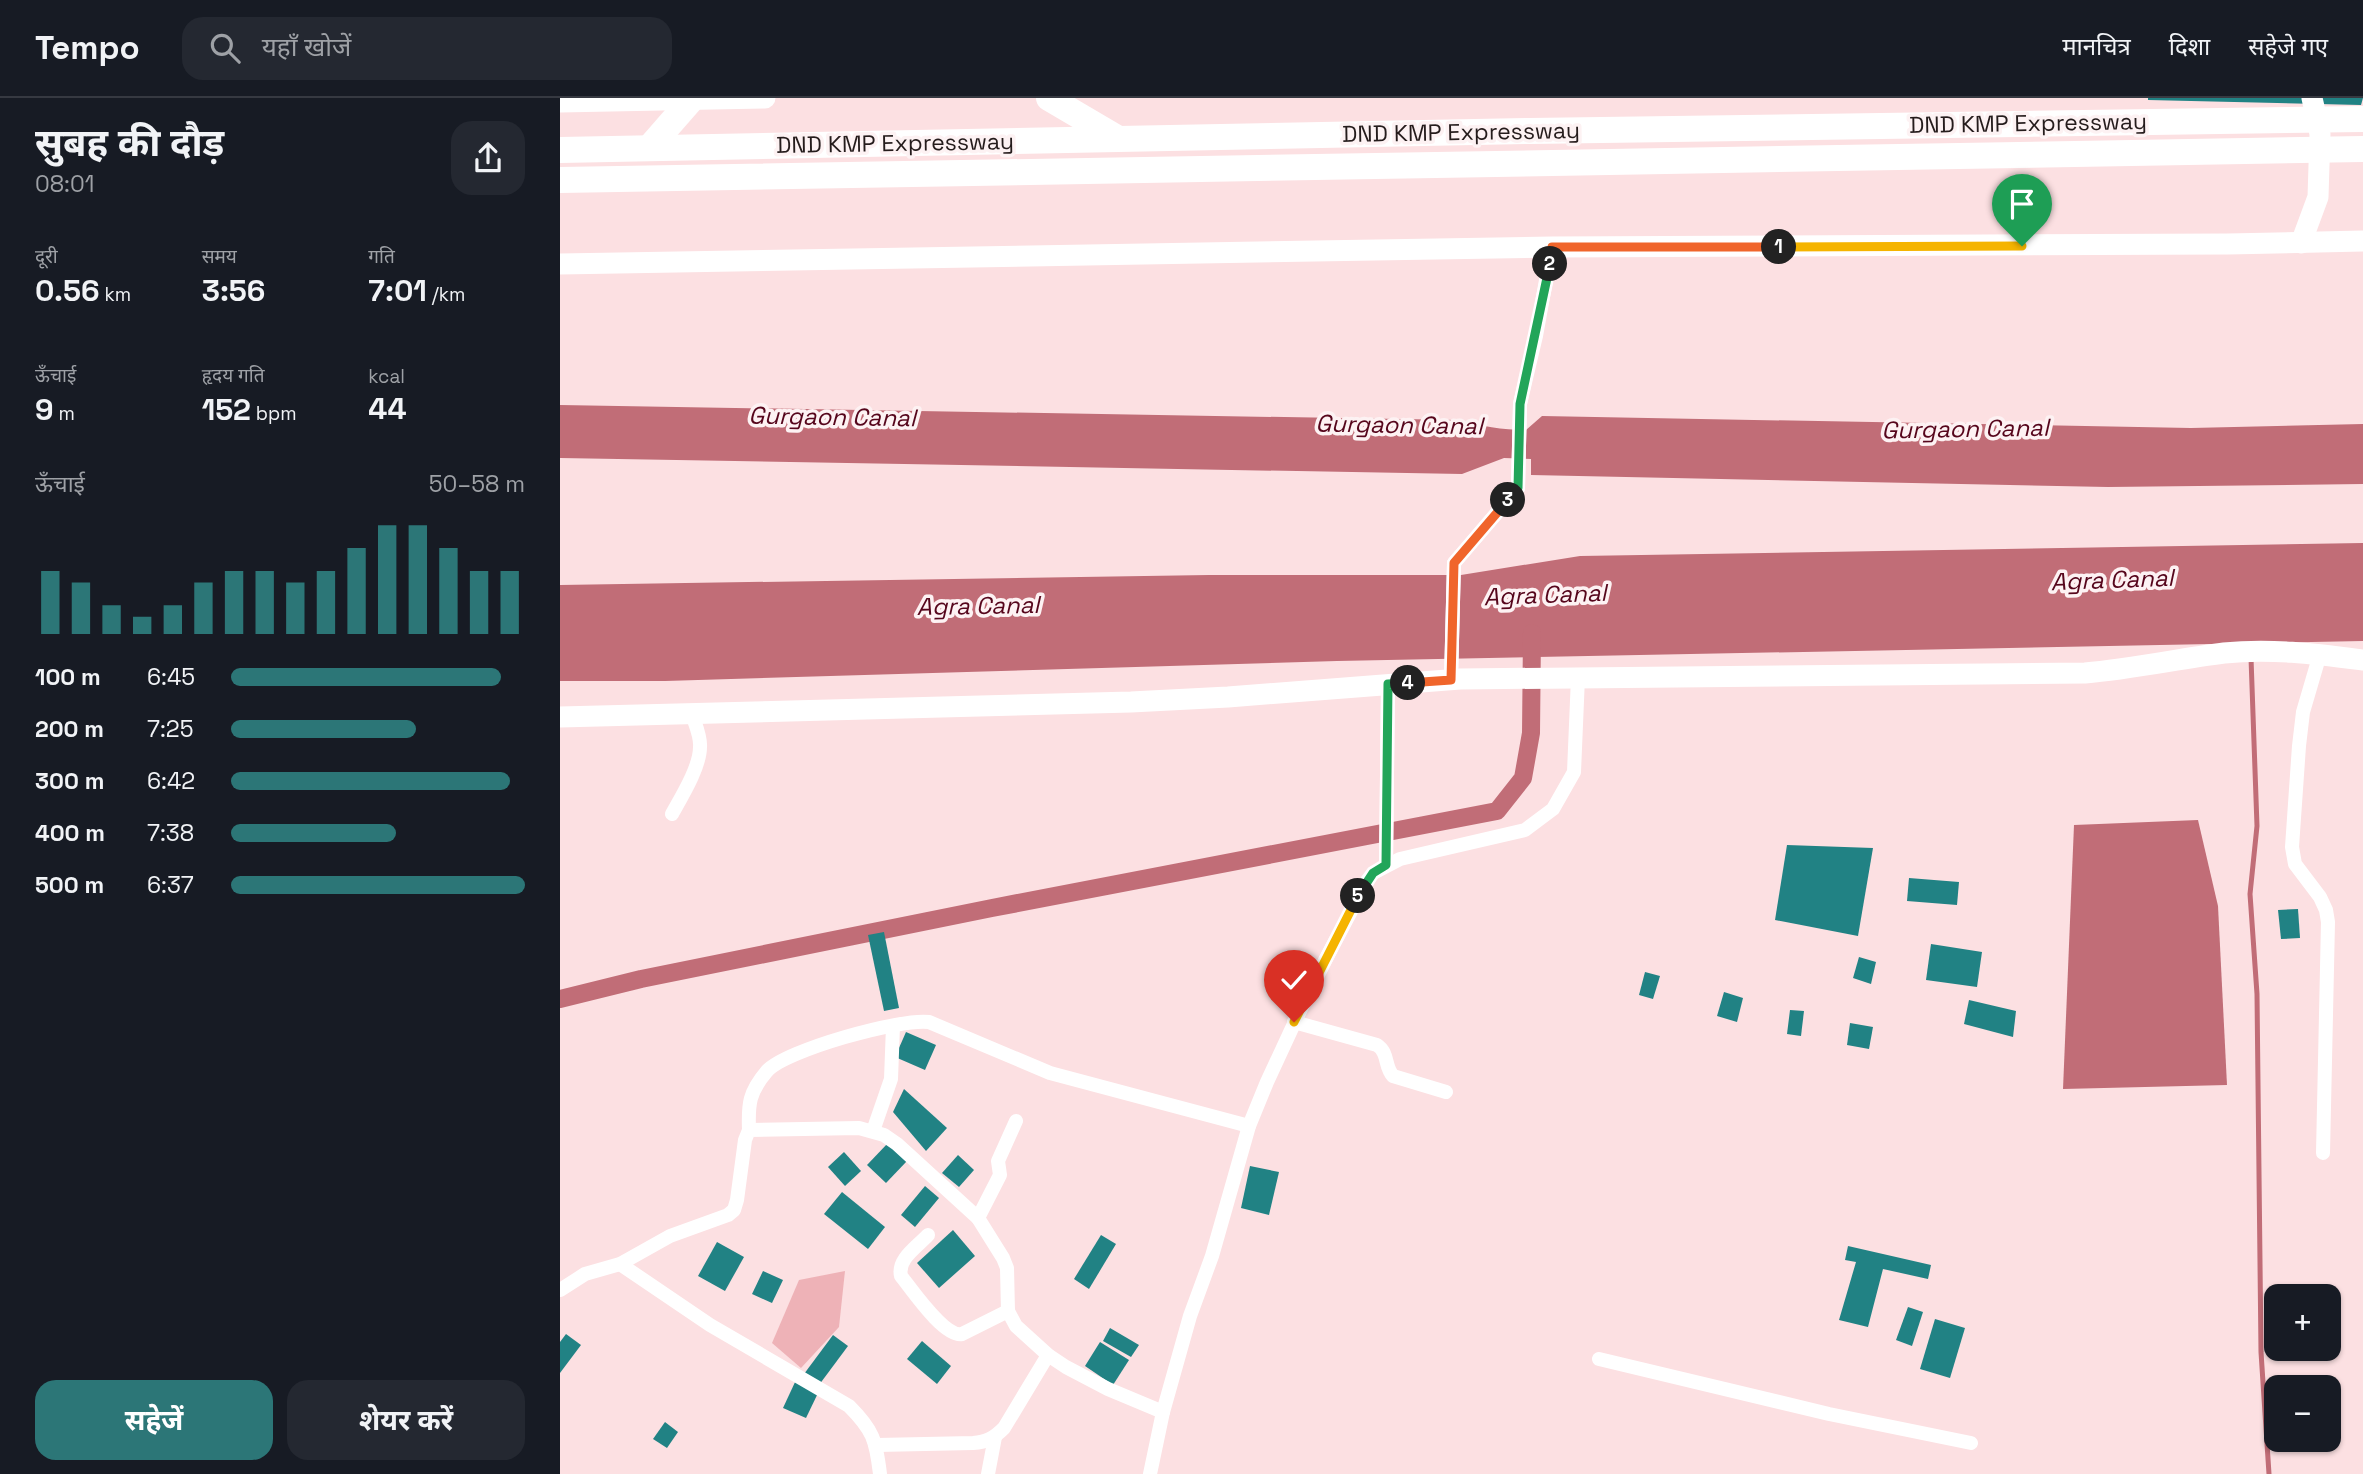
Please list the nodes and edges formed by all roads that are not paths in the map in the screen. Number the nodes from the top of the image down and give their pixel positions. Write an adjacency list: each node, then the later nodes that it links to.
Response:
1 (765, 98): 4 (street)
2 (1049, 98): 7 (highway)
3 (2312, 98): 13 (street)
4 (691, 100): 5 (street); 8 (highway)
5 (560, 102)
6 (2363, 119): 7 (highway, DND KMP Expressway)
7 (1117, 138): 8 (highway, DND KMP Expressway)
8 (649, 148): 10 (highway, DND KMP Expressway)
9 (2363, 149): 11 (highway, DND KMP Expressway)
10 (560, 150)
11 (560, 180)
12 (2363, 241): 13 (street)
13 (2301, 243): 14 (street)
14 (1552, 247): 15 (street); 19 (street)
15 (560, 264)
16 (2320, 654): 17 (street); 18 (street); 32 (street)
17 (2363, 660)
18 (1578, 677): 19 (street); 24 (street)
19 (1451, 680): 20 (street)
20 (1388, 684): 21 (street); 24 (street)
21 (692, 714): 22 (street); 23 (street)
22 (560, 717)
23 (672, 814)
24 (1386, 865): 25 (street)
25 (1294, 1022): 27 (street); 29 (street)
26 (893, 1026): 29 (street); 30 (street); 31 (street)
27 (1446, 1092)
28 (1016, 1121): 33 (street)
29 (1249, 1126): 40 (street)
30 (748, 1130): 31 (street); 35 (street)
31 (873, 1130): 33 (street)
32 (2323, 1153)
33 (978, 1218): 37 (street)
34 (928, 1235): 37 (street)
35 (620, 1265): 36 (street); 43 (street)
36 (560, 1290)
37 (1008, 1311): 38 (street)
38 (1048, 1355): 40 (street); 41 (street)
39 (1599, 1359): 42 (street)
40 (1163, 1412): 46 (street)
41 (995, 1437): 43 (street); 45 (street)
42 (1971, 1443)
43 (877, 1444): 44 (street)
44 (880, 1474)
45 (988, 1474)
46 (1150, 1474)

